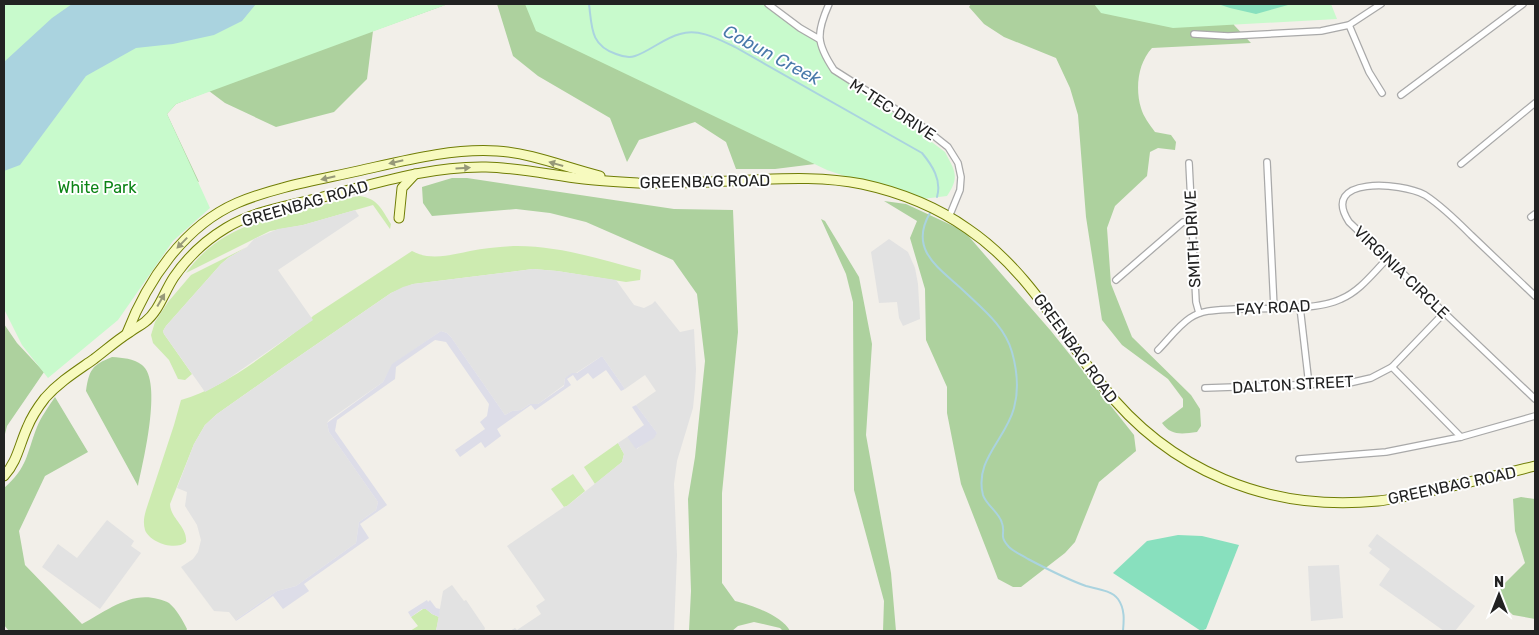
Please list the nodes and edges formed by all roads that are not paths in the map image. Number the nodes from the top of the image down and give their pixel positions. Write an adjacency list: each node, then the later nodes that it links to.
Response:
1 (768, 4): 7 (street)
2 (829, 4): 7 (street)
3 (1381, 4): 5 (street)
4 (1523, 4): 9 (street)
5 (1349, 25): 6 (street); 8 (street)
6 (1194, 34)
7 (819, 38): 16 (street, M-TEC DRIVE)
8 (1382, 93)
9 (1401, 96)
10 (1535, 104): 13 (street)
11 (1267, 162): 23 (street)
12 (1189, 163): 18 (street, SMITH DRIVE)
13 (1461, 164)
14 (416, 173): 15 (main road, GREENBAG ROAD, one-way to 15); 17 (main road); 26 (main road, GREENBAG ROAD, one-way to 14)
15 (620, 182): 16 (main road, GREENBAG ROAD); 26 (main road, GREENBAG ROAD, one-way to 26)
16 (949, 217): 35 (main road, GREENBAG ROAD)
17 (398, 218)
18 (1191, 222): 20 (street); 25 (street, SMITH DRIVE)
19 (1387, 259): 21 (street, VIRGINIA CIRCLE); 22 (street, FAY ROAD); 24 (street, VIRGINIA CIRCLE)
20 (1116, 280)
21 (1535, 296)
22 (1300, 307): 23 (street, FAY ROAD); 29 (street)
23 (1274, 308): 25 (street, FAY ROAD)
24 (1444, 313): 28 (street, DALTON STREET); 31 (street, VIRGINIA CIRCLE)
25 (1199, 314): 27 (street, FAY ROAD)
26 (127, 333): 36 (main road, GREENBAG ROAD)
27 (1158, 350)
28 (1392, 367): 29 (street, DALTON STREET); 33 (street)
29 (1309, 385): 30 (street, DALTON STREET)
30 (1206, 388)
31 (1535, 399)
32 (1535, 416): 33 (street)
33 (1461, 437): 34 (street)
34 (1299, 459)
35 (1535, 466)
36 (4, 476)

